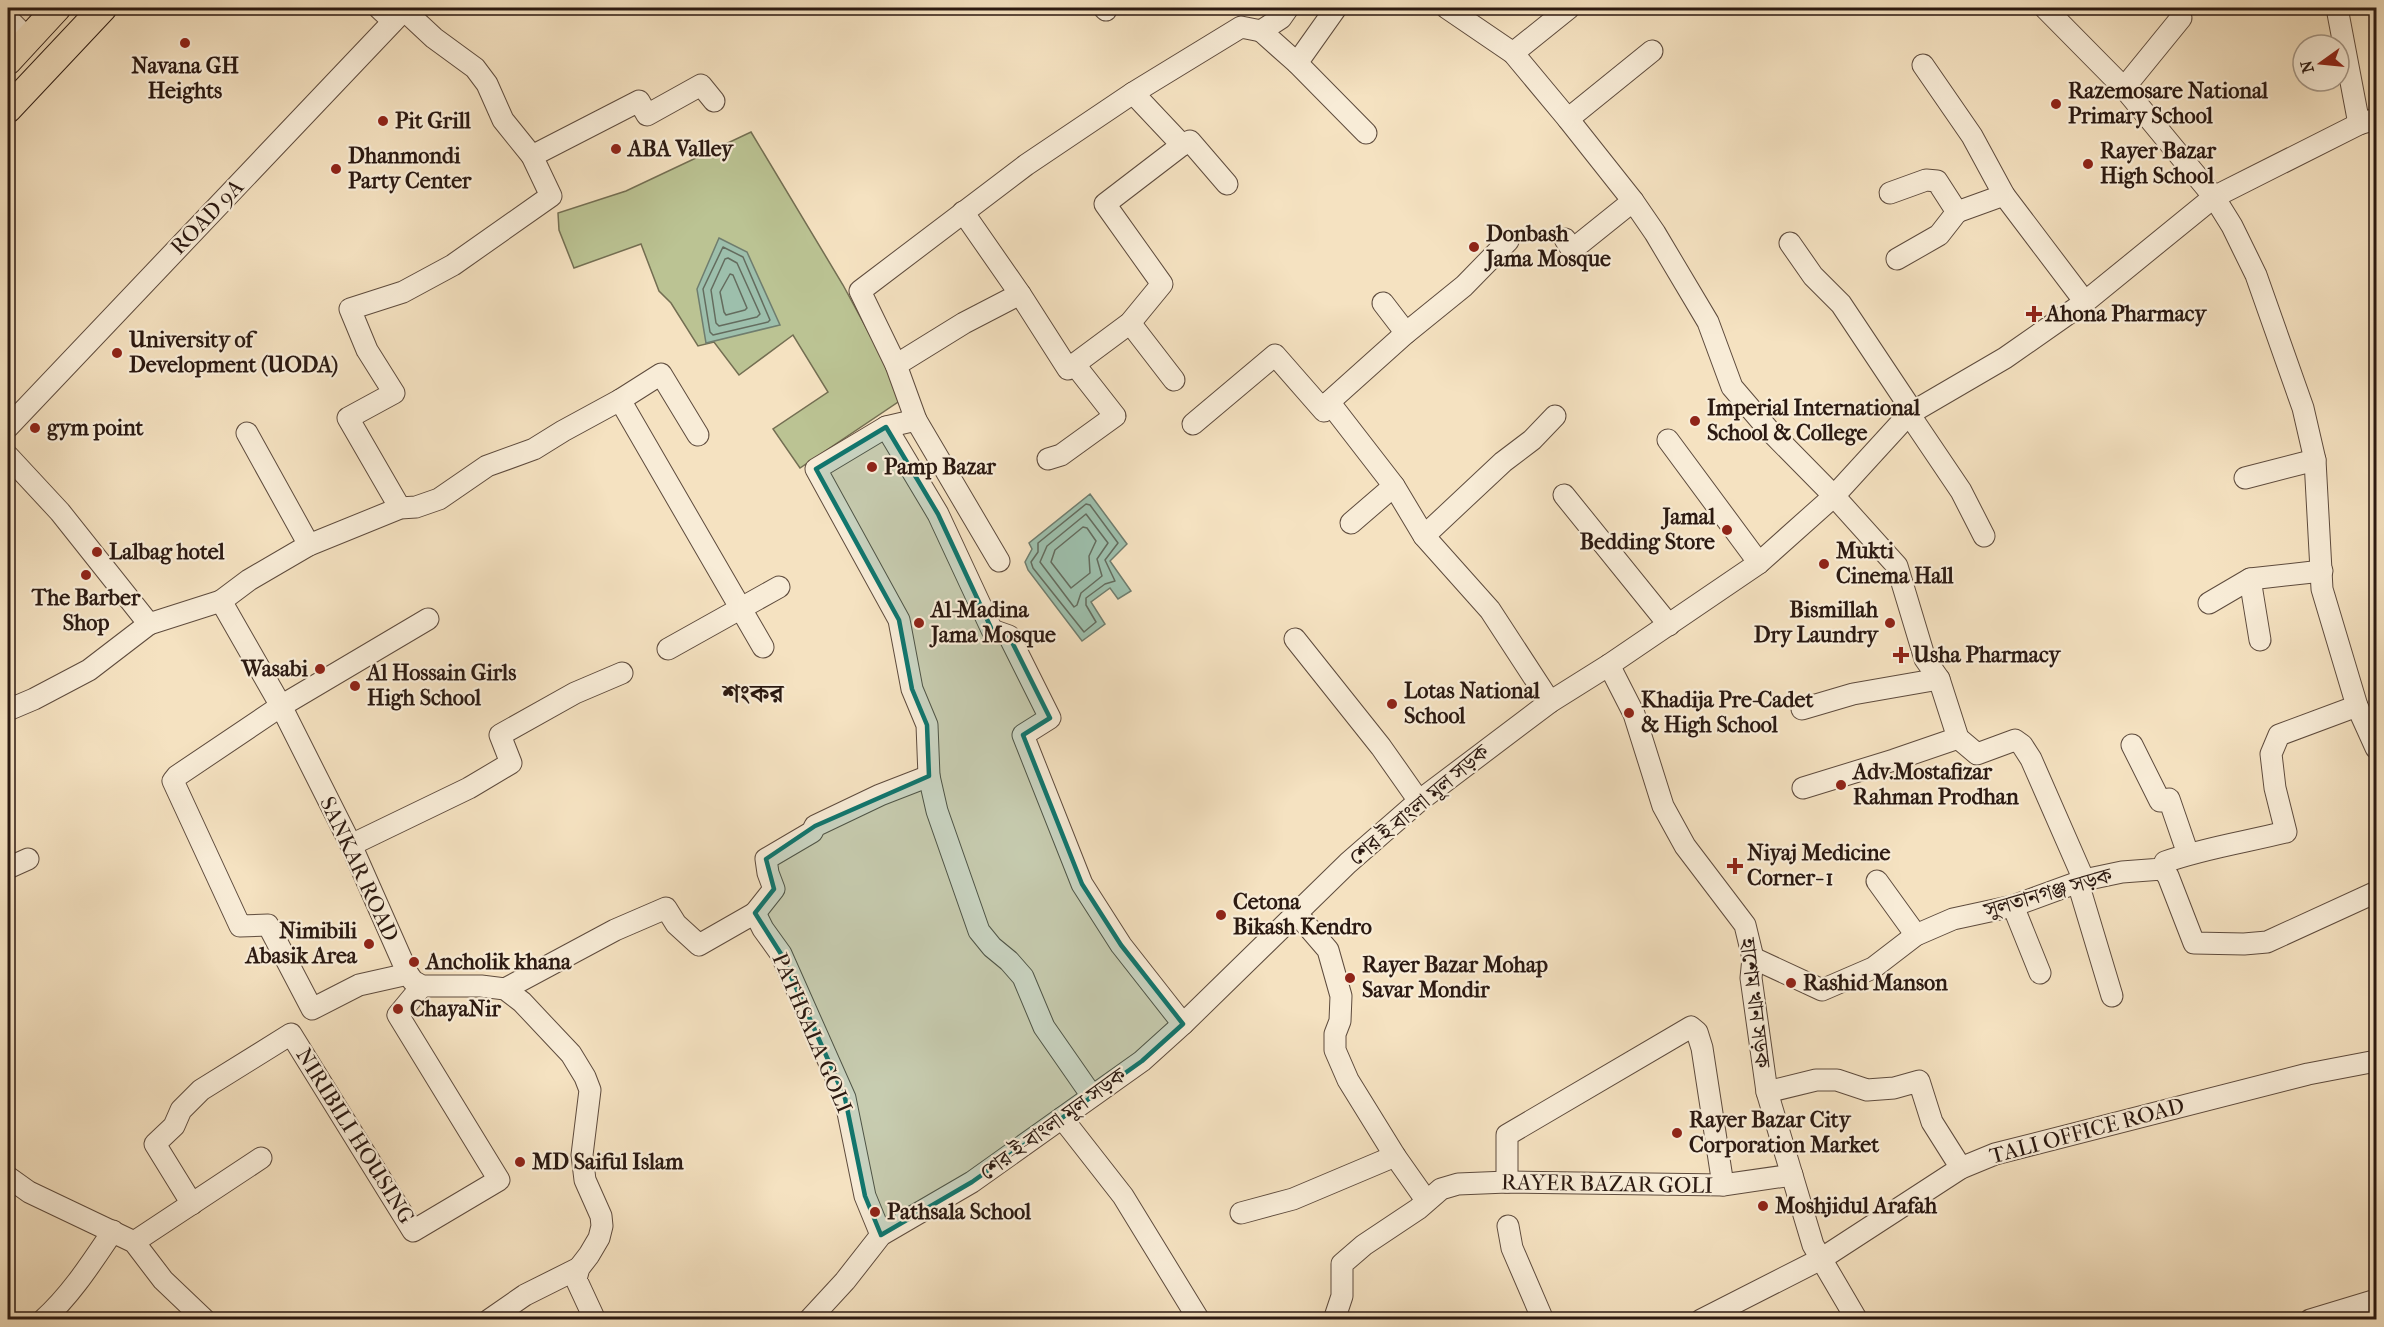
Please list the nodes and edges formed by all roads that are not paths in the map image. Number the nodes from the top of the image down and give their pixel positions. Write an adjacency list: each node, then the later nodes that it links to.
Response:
1 (57, 8): 13 (main road)
2 (103, 8): 22 (main road)
3 (1288, 8): 12 (street)
4 (1336, 8): 17 (street)
5 (1447, 8): 15 (street)
6 (1569, 8): 15 (street)
7 (2045, 8): 19 (street)
8 (2337, 8): 24 (street)
9 (396, 11): 27 (street); 53 (street, ROAD 9A)
10 (2181, 18): 19 (street)
11 (8, 19): 13 (street)
12 (1261, 31): 17 (street); 20 (street)
13 (28, 39): 16 (main road)
14 (1652, 51): 23 (street)
15 (1513, 53): 23 (street)
16 (8, 61)
17 (1297, 63): 25 (street)
18 (1923, 65): 30 (street)
19 (2124, 88): 31 (street)
20 (1134, 93): 26 (street); 33 (street)
21 (714, 101): 27 (street)
22 (8, 110)
23 (1568, 119): 32 (street)
24 (2368, 122): 31 (street, শের-ই-বাংলা মূল সড়ক)
25 (1366, 133)
26 (1182, 145): 28 (street); 42 (street)
27 (532, 156): 65 (street)
28 (1227, 184)
29 (1890, 193): 34 (street)
30 (2004, 195): 34 (street); 40 (street)
31 (2214, 197): 40 (street, শের-ই-বাংলা মূল সড়ক); 60 (street)
32 (1633, 201): 35 (street); 64 (street)
33 (963, 212): 39 (street); 44 (street)
34 (1957, 212): 38 (street)
35 (1565, 239)
36 (1508, 241): 43 (street)
37 (1790, 243): 49 (street)
38 (1897, 259)
39 (1020, 294): 44 (street); 45 (street)
40 (2085, 302): 49 (street, শের-ই-বাংলা মূল সড়ক)
41 (1383, 303): 43 (street)
42 (1130, 322): 45 (street); 46 (street)
43 (1406, 333): 48 (street)
44 (896, 365): 51 (street)
45 (1075, 365): 59 (street)
46 (1174, 380)
47 (620, 400): 56 (street); 65 (street); 77 (street)
48 (1329, 402): 52 (street); 62 (street)
49 (1909, 414): 64 (street, শের-ই-বাংলা মূল সড়ক); 68 (street)
50 (1555, 417): 67 (street)
51 (916, 420): 54 (street); 70 (street)
52 (1193, 424)
53 (8, 427)
54 (886, 427): 96 (street); 116 (street)
55 (247, 433): 69 (street)
56 (698, 435)
57 (1668, 440): 71 (street)
58 (8, 456): 79 (street)
59 (1048, 459)
60 (2315, 460): 61 (street); 72 (street)
61 (2245, 478)
62 (1394, 486): 66 (street); 67 (street)
63 (1564, 495): 80 (street)
64 (1834, 496): 71 (street, শের-ই-বাংলা মূল সড়ক); 87 (street)
65 (400, 508): 69 (street)
66 (1351, 523)
67 (1424, 536): 88 (street)
68 (1984, 536)
69 (309, 545): 75 (street)
70 (999, 561)
71 (1759, 563): 80 (street, শের-ই-বাংলা মূল সড়ক)
72 (2322, 571): 73 (street); 90 (street)
73 (2250, 579): 76 (street); 82 (street)
74 (779, 587): 77 (street)
75 (221, 601): 79 (street); 89 (street, SANKAR ROAD)
76 (2209, 603)
77 (741, 609): 83 (street); 84 (street)
78 (428, 619): 89 (street)
79 (149, 624): 92 (street)
80 (1669, 625): 85 (street, শের-ই-বাংলা মূল সড়ক)
81 (1295, 639): 98 (street)
82 (2260, 640)
83 (763, 647)
84 (668, 649)
85 (1610, 665): 88 (street, শের-ই-বাংলা মূল সড়ক); 111 (street, হাশেম খান সড়ক)
86 (622, 673): 99 (street)
87 (1939, 679): 91 (street); 93 (street)
88 (1550, 702): 98 (street, শের-ই-বাংলা মূল সড়ক)
89 (280, 706): 99 (street, SANKAR ROAD); 113 (street)
90 (2357, 706): 95 (street); 100 (street, সুলতানগঞ্জ সড়ক)
91 (1802, 709)
92 (8, 710)
93 (1958, 738): 97 (street); 105 (street)
94 (2132, 745): 100 (street)
95 (2376, 748)
96 (928, 776): 108 (street); 119 (street)
97 (1803, 788)
98 (1419, 801): 109 (street, শের-ই-বাংলা মূল সড়ক)
99 (351, 845): 113 (street, SANKAR ROAD)
100 (2188, 854): 103 (street, সুলতানগঞ্জ সড়ক)
101 (28, 859): 102 (street)
102 (8, 868)
103 (2162, 868): 105 (street, সুলতানগঞ্জ সড়ক); 106 (street)
104 (1877, 881): 110 (street)
105 (2081, 882): 107 (street, সুলতানগঞ্জ সড়ক); 115 (street)
106 (2376, 896)
107 (2013, 906): 110 (street, সুলতানগঞ্জ সড়ক); 112 (street)
108 (755, 913): 114 (street); 133 (street, PATHSALA GOLI)
109 (1297, 914): 116 (street, শের-ই-বাংলা মূল সড়ক); 121 (street)
110 (1916, 935): 111 (street, সুলতানগঞ্জ সড়ক)
111 (1753, 958): 118 (street, হাশেম খান সড়ক)
112 (2040, 973)
113 (415, 980): 114 (street); 129 (street, NIRIBILI HOUSING)
114 (505, 989): 136 (street)
115 (2112, 996)
116 (1183, 1024): 119 (street, শের-ই-বাংলা মূল সড়ক)
117 (2376, 1061): 123 (street, TALI OFFICE ROAD)
118 (1767, 1092): 123 (street); 124 (street, হাশেম খান সড়ক)
119 (1092, 1096): 120 (street, শের-ই-বাংলা মূল সড়ক)
120 (1062, 1118): 133 (street, শের-ই-বাংলা মূল সড়ক); 143 (street)
121 (1395, 1156): 128 (street); 130 (street)
122 (261, 1158): 129 (street)
123 (1961, 1168): 135 (street, TALI OFFICE ROAD)
124 (1792, 1175): 127 (street, RAYER BAZAR GOLI); 135 (street, হাশেম খান সড়ক)
125 (8, 1177): 132 (street)
126 (1507, 1182): 127 (street, RAYER BAZAR GOLI); 127 (street); 128 (street, RAYER BAZAR GOLI)
127 (1723, 1185)
128 (1426, 1200): 144 (street, RAYER BAZAR GOLI)
129 (192, 1204): 134 (street)
130 (1241, 1213)
131 (1508, 1226): 145 (street)
132 (113, 1232): 134 (street); 138 (street)
133 (880, 1235): 142 (street, শের-ই-বাংলা মূল সড়ক)
134 (134, 1242): 139 (street)
135 (1821, 1259): 146 (street, TALI OFFICE ROAD); 147 (street, হাশেম খান সড়ক)
136 (579, 1268): 140 (street); 141 (street)
137 (2376, 1300): 148 (street)
138 (43, 1320)
139 (205, 1320)
140 (489, 1320)
141 (595, 1320)
142 (809, 1320)
143 (1199, 1320)
144 (1334, 1320)
145 (1543, 1320)
146 (1701, 1320)
147 (1857, 1320)
148 (2310, 1320)

